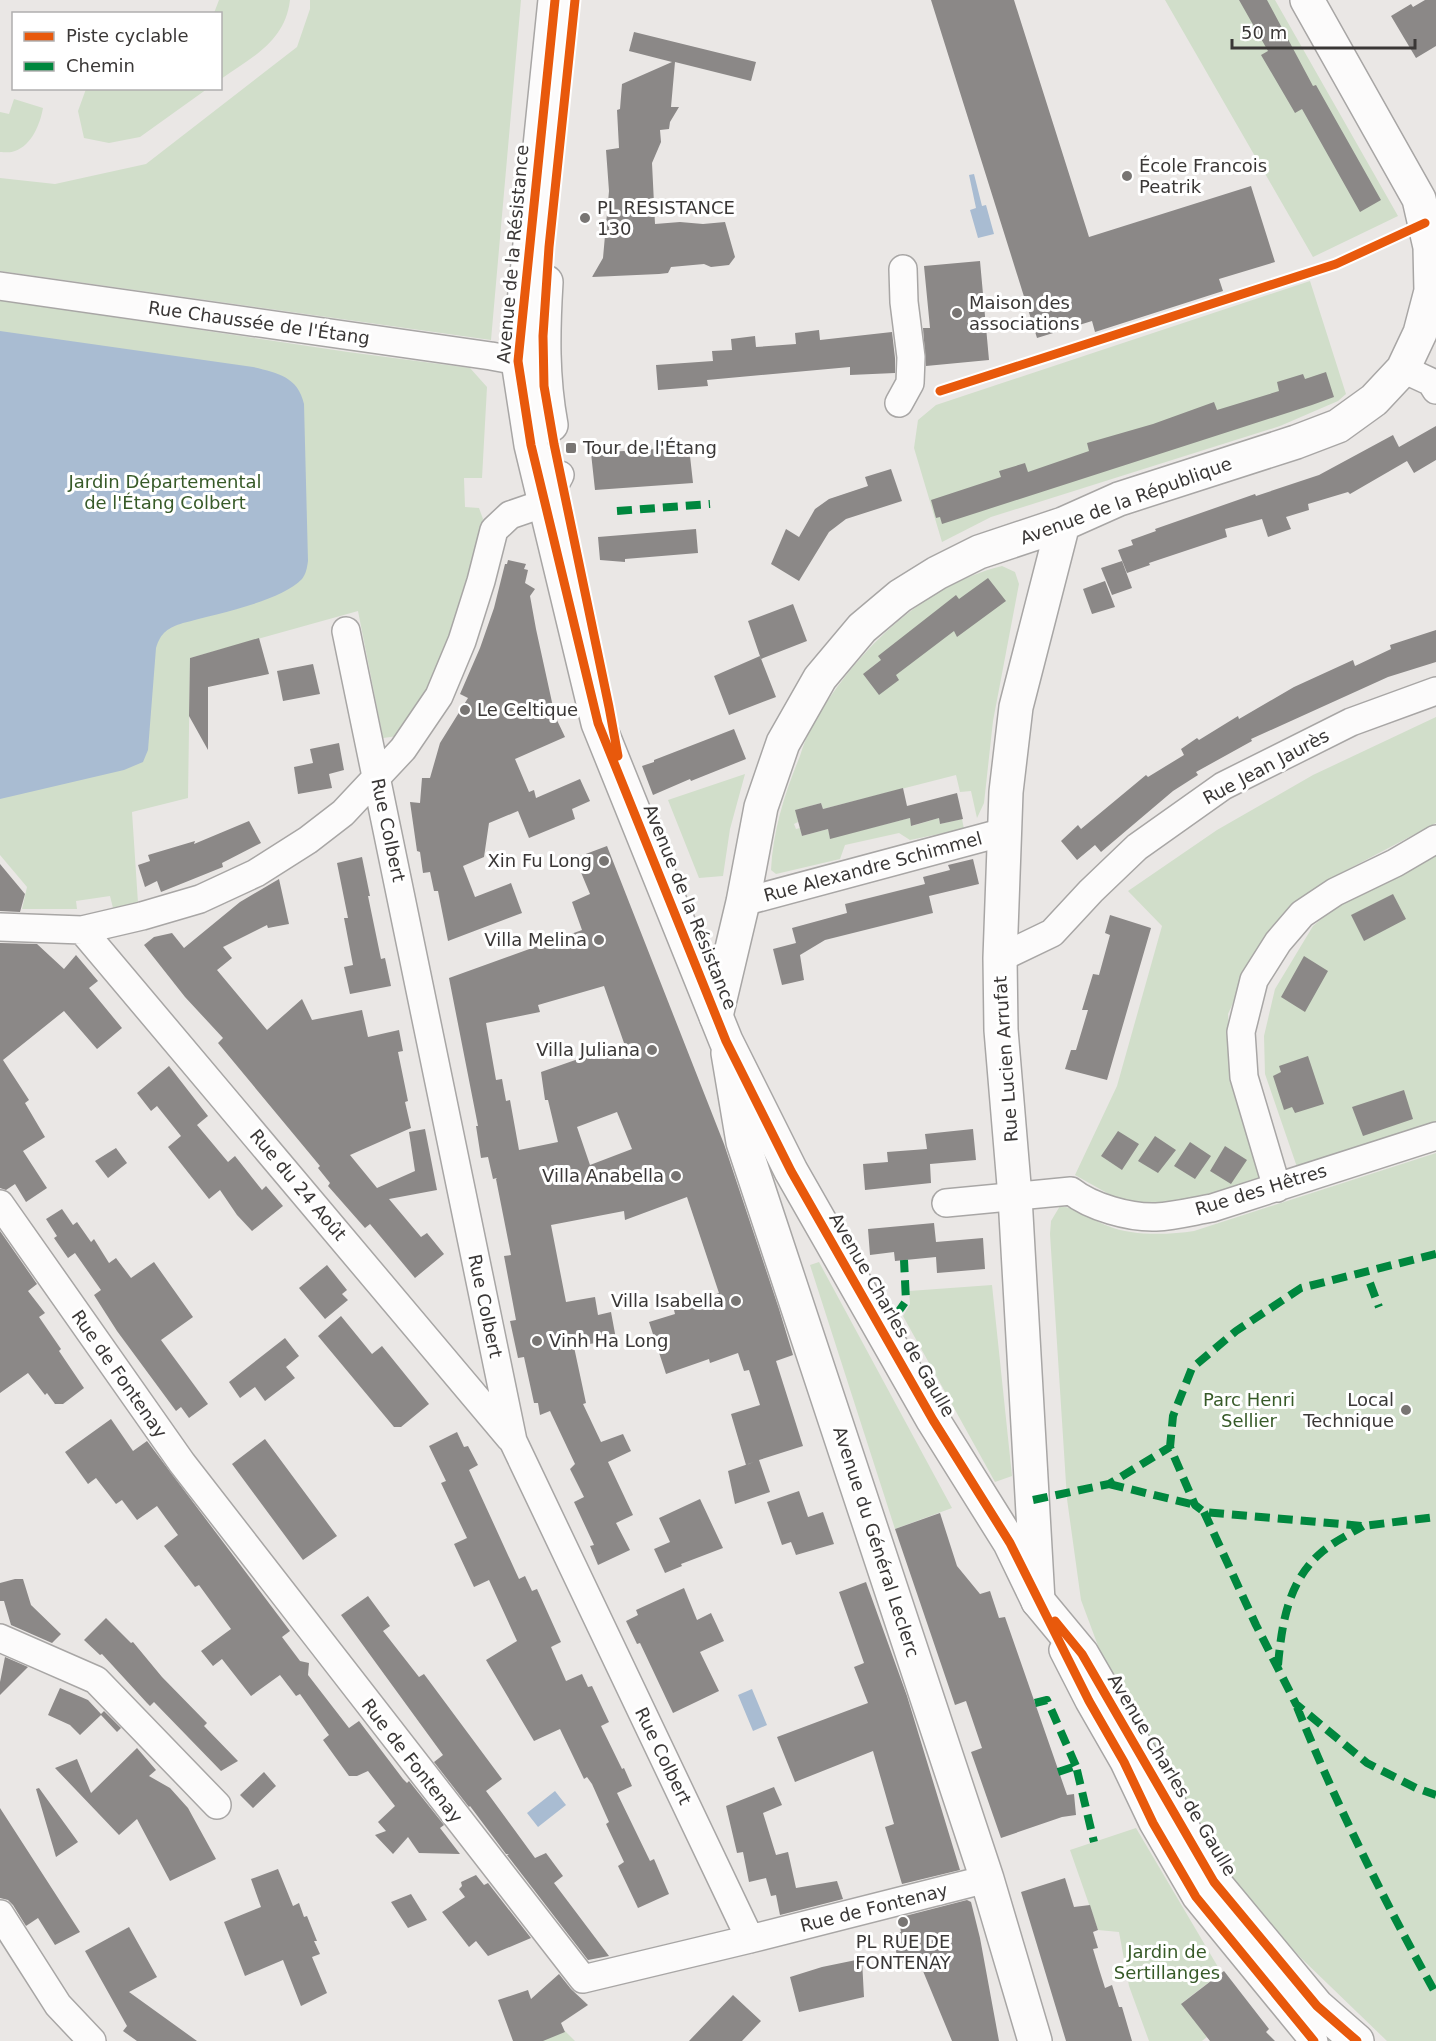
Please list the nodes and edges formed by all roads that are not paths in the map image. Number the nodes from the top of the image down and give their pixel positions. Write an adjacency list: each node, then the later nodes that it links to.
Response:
1 (555, 0): 7 (street, Avenue de la Résistance)
2 (575, 0): 9 (street, Avenue de la Résistance)
3 (1307, 0): 6 (street, Avenue de la République)
4 (903, 269): 11 (street)
5 (0, 286): 7 (street, Rue Chaussée de l'Étang)
6 (1434, 292): 8 (street, Avenue de la République)
7 (518, 361): 9 (street); 12 (street, Avenue de la Résistance)
8 (1403, 369): 10 (street); 13 (street, Avenue de la République)
9 (544, 386): 12 (street, Avenue de la Résistance)
10 (1436, 390)
11 (899, 403)
12 (553, 489): 16 (street); 23 (street, Avenue de la Résistance)
13 (1063, 524): 17 (street, Rue Lucien Arrufat); 19 (street, Avenue de la République)
14 (346, 631): 16 (street, Rue Colbert)
15 (1436, 691): 22 (street, Rue Jean Jaurès)
16 (378, 778): 21 (street); 29 (street, Rue Colbert)
17 (1004, 832): 19 (street, Rue Alexandre Schimmel); 22 (street, Rue Lucien Arrufat)
18 (1436, 839): 25 (street)
19 (743, 902): 23 (street, Avenue de la République)
20 (0, 927): 21 (street)
21 (82, 930): 29 (street, Rue du 24 Août)
22 (1000, 958): 26 (street, Rue Lucien Arrufat)
23 (721, 1028): 30 (street, Avenue Charles de Gaulle); 35 (street, Avenue du Général Leclerc)
24 (1436, 1136): 25 (street, Rue des Hêtres)
25 (1277, 1188): 26 (street, Rue des Hêtres)
26 (1015, 1197): 27 (street, Rue des Hêtres); 30 (street, Rue Lucien Arrufat)
27 (946, 1203)
28 (0, 1204): 37 (street, Rue de Fontenay)
29 (513, 1441): 37 (street, Rue Colbert)
30 (1038, 1601): 32 (street, Avenue Charles de Gaulle); 33 (street, Avenue Charles de Gaulle)
31 (0, 1638): 34 (street)
32 (1114, 1708): 33 (street); 41 (street, Avenue Charles de Gaulle)
33 (1124, 1762): 40 (street, Avenue Charles de Gaulle)
34 (217, 1805)
35 (987, 1879): 37 (street, Rue de Fontenay); 39 (street, Avenue du Général Leclerc)
36 (0, 1914): 38 (street)
37 (750, 1939)
38 (92, 2041)
39 (1035, 2041)
40 (1314, 2041)
41 (1357, 2041)

